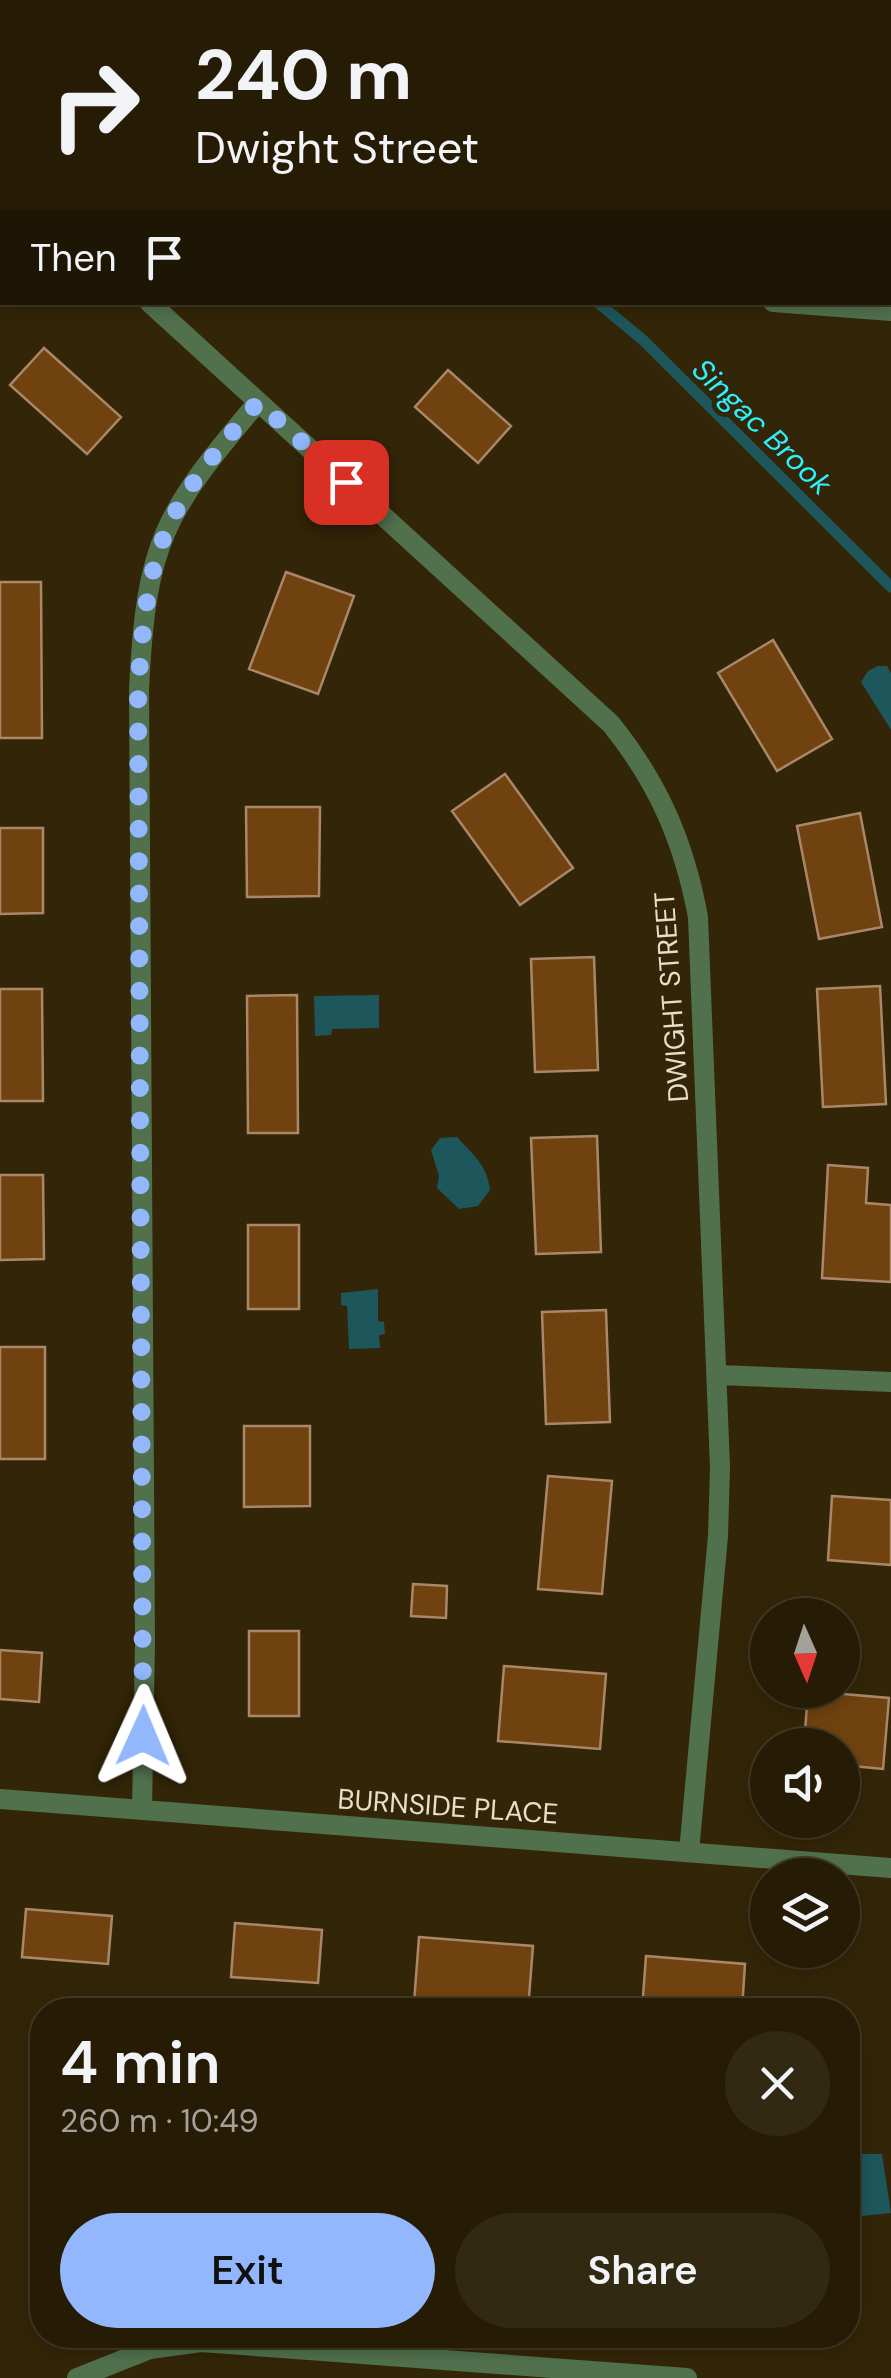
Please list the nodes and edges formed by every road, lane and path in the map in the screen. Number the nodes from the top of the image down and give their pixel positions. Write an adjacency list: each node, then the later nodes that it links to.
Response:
1 (153, 305): 4 (street, DWIGHT STREET)
2 (812, 305): 3 (street)
3 (891, 311)
4 (258, 402): 5 (street, DWIGHT STREET); 8 (street)
5 (718, 1374): 6 (street); 9 (street, DWIGHT STREET)
6 (891, 1382)
7 (0, 1799): 8 (street, BURNSIDE PLACE)
8 (142, 1810): 9 (street, BURNSIDE PLACE)
9 (689, 1852): 10 (street, BURNSIDE PLACE)
10 (891, 1868)
11 (162, 2348): 13 (street)
12 (311, 2348): 14 (street)
13 (76, 2378)
14 (687, 2378)

